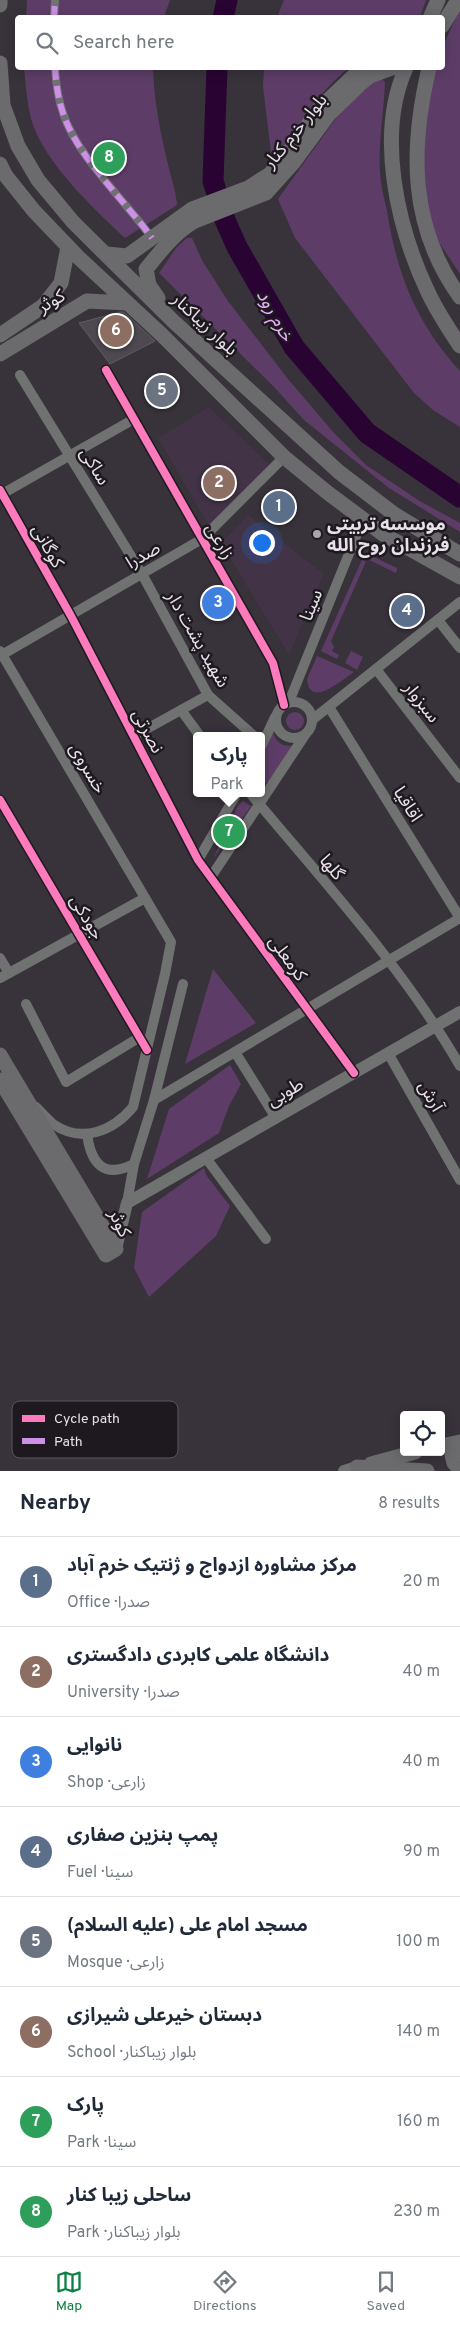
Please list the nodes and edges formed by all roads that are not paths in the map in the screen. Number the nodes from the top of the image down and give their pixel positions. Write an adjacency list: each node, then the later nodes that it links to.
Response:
1 (0, 0): 5 (main road)
2 (55, 0): 6 (street)
3 (438, 0): 7 (main road)
4 (458, 0): 8 (main road)
5 (0, 6)
6 (54, 15)
7 (431, 15)
8 (445, 21)
9 (0, 64): 20 (main road, بلوار زیباکنار)
10 (55, 70): 18 (street)
11 (360, 70): 16 (main road, بلوار خرم کنار)
12 (386, 70): 16 (main road, بلوار خرم کنار)
13 (405, 70): 27 (main road)
14 (429, 70): 21 (main road)
15 (0, 164): 19 (main road)
16 (250, 194): 17 (main road)
17 (194, 215): 18 (main road); 25 (main road)
18 (152, 238): 20 (main road)
19 (68, 247): 22 (main road); 23 (main road, کوثر)
20 (107, 254): 25 (main road, بلوار زیباکنار)
21 (460, 297)
22 (127, 303): 24 (main road, کوثر); 33 (main road)
23 (43, 306): 24 (main road); 26 (main road, کوثر)
24 (53, 321): 28 (main road, کوثر)
25 (173, 321): 35 (main road, بلوار زیباکنار)
26 (0, 335)
27 (460, 346)
28 (0, 354)
29 (106, 370): 31 (street, زارعی)
30 (20, 375): 32 (street, ساکی)
31 (134, 419): 32 (street); 38 (street, زارعی)
32 (70, 456): 34 (street); 40 (street, ساکی)
33 (284, 457): 36 (main road); 38 (street, صدرا)
34 (1, 492): 43 (street, کوگانی)
35 (394, 514): 37 (main road); 39 (main road, بلوار زیباکنار)
36 (363, 519): 37 (main road); 49 (street, سینا)
37 (383, 534): 41 (main road)
38 (202, 539): 40 (street, صدرا); 49 (street, زارعی)
39 (460, 554)
40 (142, 574): 43 (street, صدرا); 48 (street, شهید پشت دار)
41 (460, 578)
42 (460, 602): 44 (street)
43 (71, 616): 46 (street, صدرا); 57 (street, نصرتی)
44 (438, 620): 45 (street); 47 (street)
45 (460, 648)
46 (1, 654): 69 (street, خسروی)
47 (376, 669): 50 (street); 59 (street, سبزوار)
48 (208, 695): 51 (street); 55 (street, شهید پشت دار)
49 (286, 703): 52 (street); 53 (street)
50 (329, 707): 53 (street); 70 (street, اقاقیا)
51 (181, 710): 54 (street); 57 (street)
52 (276, 716): 56 (street); 58 (street)
53 (312, 720): 56 (street)
54 (197, 732)
55 (250, 732)
56 (305, 735): 60 (street)
57 (134, 736): 67 (street, نصرتی)
58 (265, 737)
59 (460, 778)
60 (265, 795)
61 (235, 797): 67 (street)
62 (253, 797): 65 (street, گلها)
63 (264, 797): 65 (street)
64 (0, 800): 66 (street, جودکی)
65 (259, 804): 68 (street); 73 (street, گلها)
66 (4, 816): 71 (street, جودکی)
67 (198, 860): 68 (street, کرمعلی)
68 (211, 878): 77 (street, کرمعلی)
69 (146, 898): 71 (street); 81 (street, خسروی)
70 (460, 918): 73 (street)
71 (79, 934): 74 (street); 80 (street, جودکی)
72 (0, 958): 74 (street)
73 (388, 960): 77 (street); 79 (street, گلها)
74 (5, 976)
75 (183, 984): 89 (street)
76 (26, 1004): 80 (street)
77 (307, 1009): 82 (street); 86 (street, کرمعلی)
78 (460, 1012): 79 (street, طوبی)
79 (437, 1026): 83 (street, طوبی); 85 (street, گلها)
80 (140, 1037): 81 (street, جودکی)
81 (147, 1050): 91 (street)
82 (235, 1052): 89 (street); 90 (street)
83 (388, 1053): 86 (street, طوبی); 94 (street, آرش)
84 (0, 1055): 88 (main road, کوثر)
85 (460, 1066)
86 (354, 1073): 90 (street, طوبی)
87 (0, 1080): 97 (main road, کوثر)
88 (18, 1086): 91 (street); 97 (main road, کوثر)
89 (154, 1100): 93 (street)
90 (276, 1118): 92 (street, طوبی)
91 (87, 1134): 93 (street)
92 (206, 1158): 95 (street, طوبی); 96 (street)
93 (134, 1164): 95 (street)
94 (460, 1180)
95 (128, 1203): 97 (street)
96 (266, 1239)
97 (116, 1249)
98 (460, 1443): 99 (main road); 102 (main road)
99 (445, 1445)
100 (400, 1456): 101 (main road)
101 (350, 1469): 103 (main road)
102 (460, 1469)
103 (427, 1471)

